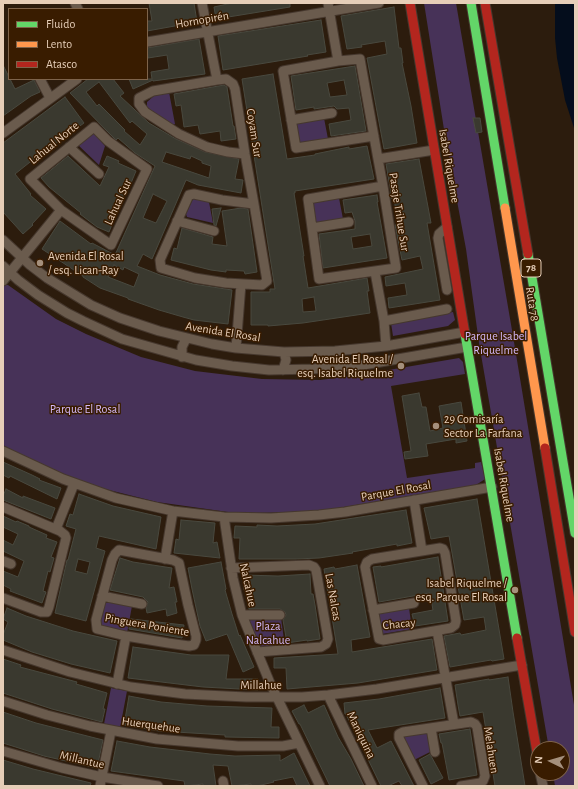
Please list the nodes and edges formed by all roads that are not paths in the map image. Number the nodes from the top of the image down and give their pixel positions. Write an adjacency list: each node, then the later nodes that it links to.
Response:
1 (202, 3): 7 (street)
2 (379, 3): 6 (street, Hornopirén)
3 (410, 3): 19 (main road, Isabel Riquelme)
4 (471, 3): 70 (main road, Ruta 78 / 78)
5 (486, 3): 58 (main road, Ruta 78 / 78)
6 (329, 7): 7 (street, Hornopirén); 9 (street)
7 (207, 31): 8 (street, Hornopirén); 12 (street)
8 (148, 42)
9 (338, 61): 15 (street); 17 (street, Pasaje Trihue Sur)
10 (41, 80): 13 (street)
11 (76, 80): 13 (street)
12 (217, 80): 20 (street, Coyam Sur); 20 (street)
13 (50, 98): 16 (street)
14 (332, 112): 15 (street)
15 (291, 120): 17 (street)
16 (3, 133)
17 (374, 136): 21 (street, Pasaje Trihue Sur)
18 (69, 147): 22 (street, Lahual Norte); 23 (street); 26 (street, Lahual Norte)
19 (434, 150): 21 (street); 29 (main road, Isabel Riquelme)
20 (245, 154): 25 (street, Coyam Sur)
21 (378, 159): 24 (street, Pasaje Trihue Sur)
22 (147, 170): 26 (street, Lahual Sur)
23 (99, 174)
24 (383, 186): 30 (street); 35 (street, Pasaje Trihue Sur)
25 (254, 204): 27 (street); 38 (street, Coyam Sur)
26 (61, 210): 33 (street)
27 (177, 221): 31 (street); 38 (street)
28 (349, 222): 30 (street)
29 (447, 227): 39 (street); 42 (main road, Isabel Riquelme)
30 (312, 228): 35 (street)
31 (214, 231)
32 (3, 240): 33 (street, Avenida El Rosal)
33 (22, 258): 36 (street); 43 (street, Avenida El Rosal)
34 (3, 266): 36 (street)
35 (375, 272): 41 (street)
36 (10, 273): 37 (street); 48 (street)
37 (3, 281)
38 (241, 284): 46 (street)
39 (447, 290)
40 (447, 309): 41 (street)
41 (384, 321): 44 (street)
42 (465, 332): 44 (street, Avenida El Rosal); 45 (main road, Isabel Riquelme)
43 (186, 338): 46 (street, Avenida El Rosal); 48 (street)
44 (386, 346): 47 (street, Avenida El Rosal)
45 (467, 347): 49 (street); 52 (main road, Isabel Riquelme)
46 (236, 348): 47 (street, Avenida El Rosal)
47 (284, 352): 49 (street)
48 (182, 357): 49 (street)
49 (283, 370)
50 (3, 451): 51 (street, Parque El Rosal)
51 (74, 484): 55 (street, Parque El Rosal); 57 (street)
52 (492, 487): 53 (street, Parque El Rosal); 74 (main road, Isabel Riquelme)
53 (414, 500): 56 (street, Parque El Rosal); 59 (street)
54 (3, 507): 57 (street)
55 (173, 510): 56 (street, Parque El Rosal); 60 (street)
56 (224, 516): 61 (street, Nalcahue)
57 (56, 529): 63 (street)
58 (575, 533)
59 (422, 551): 66 (street, Chacay); 69 (street, Chacay)
60 (165, 559): 62 (street); 71 (street, Pinguera Poniente)
61 (231, 568): 68 (street, Nalcahue); 73 (street, Las Nalcas)
62 (102, 596): 65 (street); 71 (street, Pinguera Poniente)
63 (3, 598)
64 (414, 603): 66 (street)
65 (142, 604)
66 (373, 610): 69 (street, Chacay)
67 (280, 615): 68 (street)
68 (242, 616): 73 (street, Nalcahue)
69 (437, 631): 75 (street)
70 (575, 632)
71 (126, 636): 76 (street)
72 (3, 650): 76 (street, Millahue)
73 (257, 652): 78 (street, Nalcahue)
74 (522, 665): 75 (street, Millahue); 83 (main road, Isabel Riquelme)
75 (445, 678): 77 (street, Millahue); 80 (street)
76 (116, 684): 78 (street, Millahue)
77 (328, 695): 78 (street, Millahue); 91 (street, Maniquina)
78 (277, 698): 84 (street, Nalcahue)
79 (3, 701): 82 (street, Huerquehue)
80 (454, 724): 81 (street, Melahuen); 93 (street, Melahuen)
81 (431, 728): 86 (street); 92 (street, Melahuen)
82 (111, 731): 84 (street, Huerquehue); 87 (street)
83 (535, 741)
84 (299, 743): 90 (street, Nalcahue)
85 (3, 751): 87 (street, Millantue)
86 (435, 752)
87 (102, 777): 88 (street); 89 (street, Millantue)
88 (100, 786)
89 (158, 786)
90 (320, 786)
91 (372, 786)
92 (423, 786)
93 (462, 786)

